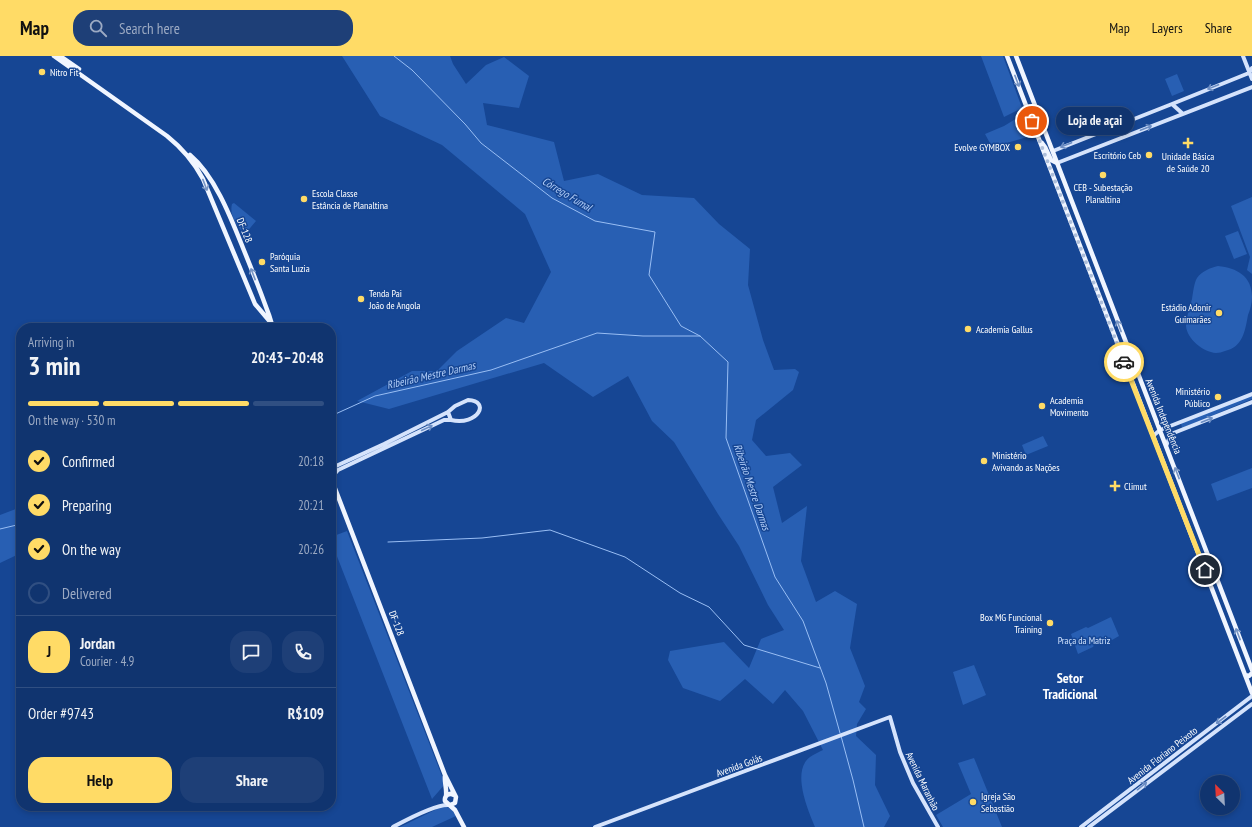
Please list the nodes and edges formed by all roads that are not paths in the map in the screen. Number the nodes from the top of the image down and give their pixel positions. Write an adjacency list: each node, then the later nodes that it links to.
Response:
1 (1007, 56): 14 (main road, Avenida Independência, one-way to 14)
2 (1016, 56): 13 (main road, Avenida Independência)
3 (1243, 56): 7 (street)
4 (57, 57): 5 (main road, DF-128 / DF-128); 5 (main road, DF-128 / DF-128)
5 (72, 67): 9 (main road, DF-128 / DF-128); 11 (main road, DF-128 / DF-128)
6 (1252, 68): 7 (street)
7 (1249, 73): 8 (street); 12 (street, one-way to 12)
8 (1252, 79)
9 (102, 86): 11 (main road); 16 (main road, DF-128 / DF-128)
10 (1252, 87): 15 (street)
11 (104, 91): 16 (main road, DF-128 / DF-128)
12 (1172, 104): 15 (street); 18 (street, one-way to 18)
13 (1037, 110): 14 (main road); 18 (main road, Avenida Independência)
14 (1029, 114): 17 (main road, Avenida Independência)
15 (1183, 114): 20 (street, one-way to 15)
16 (139, 115): 19 (main road, DF-128 / DF-128)
17 (1038, 139): 20 (main road); 22 (main road, Avenida Independência)
18 (1053, 151): 20 (main road, Avenida Independência)
19 (185, 152): 25 (main road, DF-128 / DF-128); 26 (main road, DF-128 / DF-128, one-way to 26)
20 (1057, 163): 21 (main road, Avenida Independência)
21 (1068, 192): 22 (main road); 23 (main road, Avenida Independência)
22 (1060, 194): 24 (main road, Avenida Independência)
23 (1070, 198): 24 (main road); 27 (main road, Avenida Independência)
24 (1062, 200): 28 (main road, Avenida Independência)
25 (226, 208): 26 (main road); 29 (main road, DF-128 / DF-128, one-way to 25)
26 (217, 213): 31 (main road, DF-128 / DF-128)
27 (1103, 284): 28 (main road); 30 (main road, Avenida Independência)
28 (1095, 286): 32 (main road, Avenida Independência)
29 (260, 291): 31 (main road); 34 (main road, DF-128 / DF-128)
30 (1106, 291): 32 (main road); 36 (main road, Avenida Independência, one-way to 30)
31 (251, 293): 33 (main road, DF-128 / DF-128)
32 (1098, 294): 35 (main road, Avenida Independência)
33 (270, 323)
34 (271, 323)
35 (1134, 386): 36 (main road); 38 (main road, Avenida Independência)
36 (1142, 387): 37 (main road, Avenida Independência)
37 (1144, 392): 38 (main road); 44 (main road, Avenida Independência)
38 (1137, 394): 47 (main road, Avenida Independência)
39 (1252, 394): 43 (street)
40 (1252, 402): 45 (street, one-way to 40)
41 (448, 412): 42 (street); 42 (street); 46 (street)
42 (450, 420): 46 (street, one-way to 42)
43 (1179, 422): 44 (street); 45 (street)
44 (1160, 430): 47 (street); 48 (main road, Avenida Independência)
45 (1182, 430): 48 (street)
46 (413, 432): 49 (street)
47 (1153, 436): 54 (main road, Avenida Independência)
48 (1166, 446): 53 (main road, Avenida Independência, one-way to 48)
49 (349, 462): 50 (street); 51 (street)
50 (336, 466)
51 (336, 472)
52 (336, 491): 76 (main road, DF-128 / DF-128)
53 (1186, 497): 54 (main road); 55 (main road, Avenida Independência)
54 (1177, 499): 56 (main road, Avenida Independência)
55 (1189, 503): 56 (main road); 58 (main road, Avenida Independência)
56 (1180, 505): 57 (main road, Avenida Independência)
57 (1220, 610): 58 (main road); 60 (main road, Avenida Independência)
58 (1228, 610): 59 (main road, Avenida Independência)
59 (1231, 618): 60 (main road); 61 (main road, Avenida Independência, one-way to 59)
60 (1224, 621): 62 (main road, Avenida Independência)
61 (1252, 672): 62 (main road)
62 (1245, 675): 63 (main road, Avenida Independência)
63 (1251, 684): 64 (main road, Avenida Independência)
64 (1252, 694): 66 (street, Avenida Floriano Peixoto)
65 (1252, 704): 68 (street, Avenida Floriano Peixoto)
66 (1232, 711): 68 (street); 69 (street, Avenida Floriano Peixoto, one-way to 69)
67 (890, 717): 86 (street, Avenida Goiás); 87 (street, Avenida Maranhão)
68 (1235, 717): 70 (street, Avenida Floriano Peixoto)
69 (1197, 738): 70 (street); 71 (street, Avenida Floriano Peixoto)
70 (1201, 743): 72 (street, Avenida Floriano Peixoto)
71 (1190, 744): 72 (street); 73 (street, Avenida Floriano Peixoto)
72 (1193, 748): 74 (street, Avenida Floriano Peixoto)
73 (1159, 767): 74 (street); 75 (street, Avenida Floriano Peixoto)
74 (1161, 772): 77 (street, Avenida Floriano Peixoto)
75 (1149, 774): 77 (street); 83 (street, Avenida Floriano Peixoto)
76 (445, 775): 78 (main road, DF-128 / DF-128); 79 (main road, DF-128 / DF-128)
77 (1153, 778): 83 (street, Avenida Floriano Peixoto, one-way to 77)
78 (454, 795): 79 (main road); 80 (main road, DF-128)
79 (446, 797): 81 (main road, DF-128); 82 (street)
80 (456, 802): 81 (main road); 85 (main road, DF-128)
81 (449, 805): 82 (street); 85 (main road, DF-128)
82 (433, 807): 84 (street)
83 (1089, 825): 88 (street, Avenida Floriano Peixoto)
84 (393, 827)
85 (465, 827)
86 (595, 827)
87 (938, 827)
88 (1081, 827)

